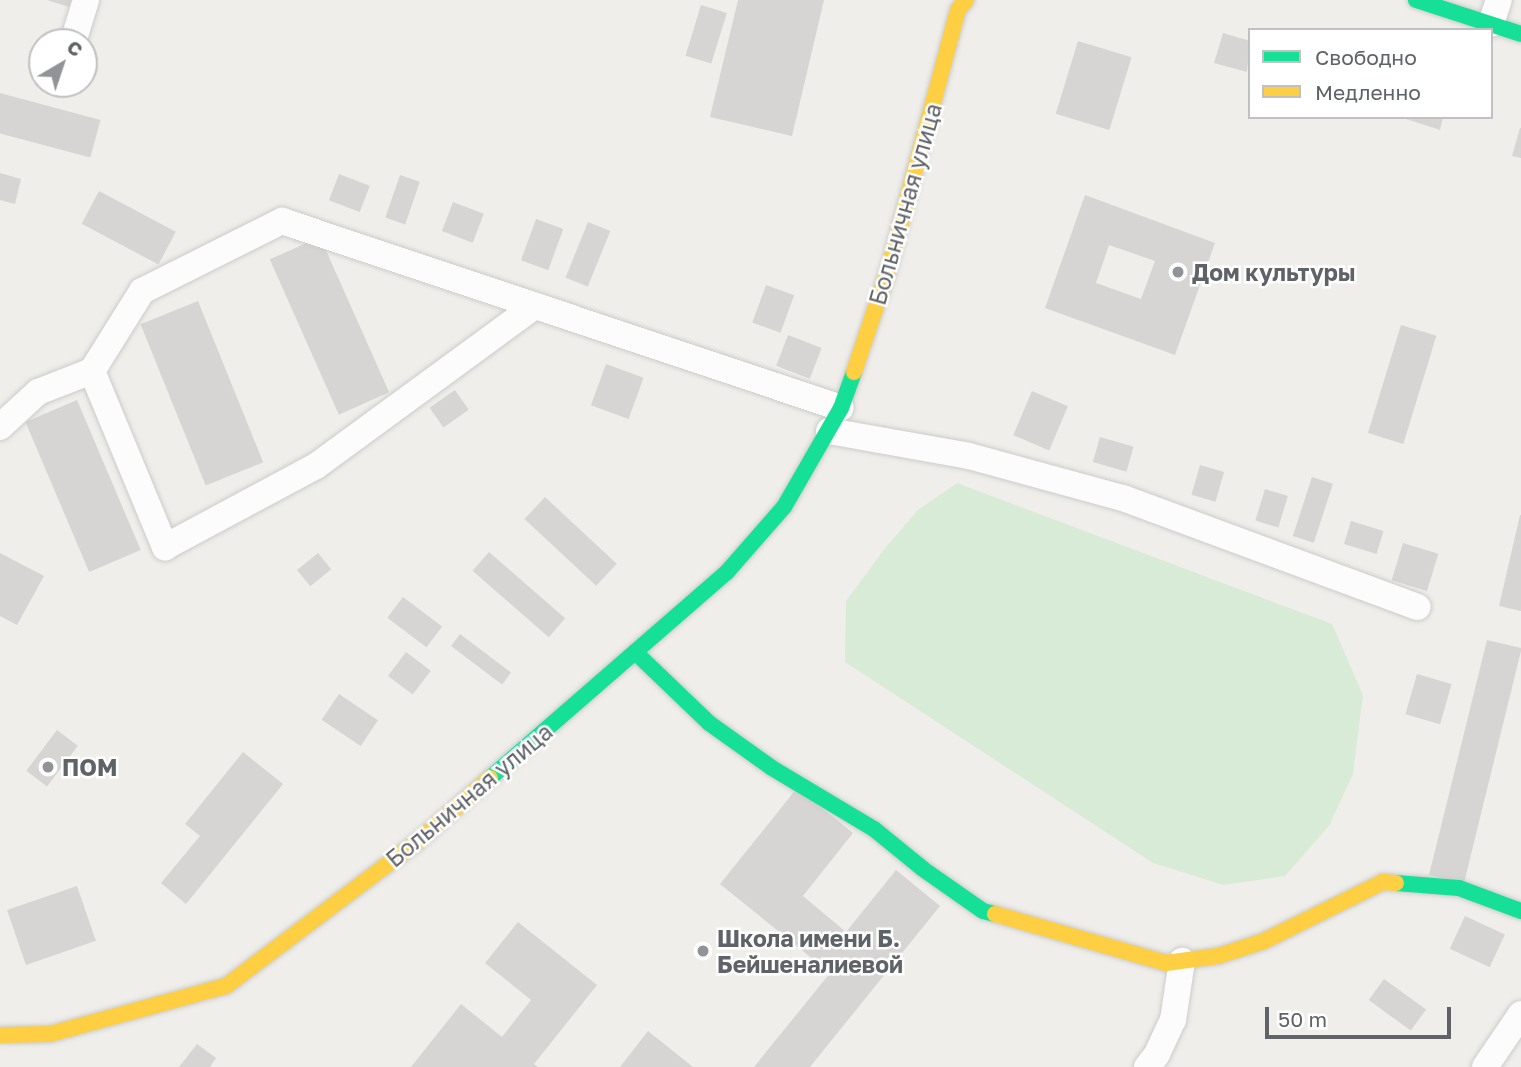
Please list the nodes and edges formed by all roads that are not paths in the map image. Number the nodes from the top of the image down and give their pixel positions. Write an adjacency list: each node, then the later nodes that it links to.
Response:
1 (86, 0): 5 (street)
2 (966, 0): 9 (street, Больничная улица)
3 (1416, 0): 4 (street)
4 (1495, 12): 6 (street)
5 (77, 28)
6 (1521, 34)
7 (535, 306): 8 (street); 8 (street); 9 (street)
8 (92, 371): 10 (street)
9 (835, 420): 11 (street); 12 (street, Больничная улица)
10 (0, 427)
11 (1417, 607)
12 (635, 652): 14 (street); 16 (street, Больничная улица)
13 (1521, 911): 14 (street)
14 (1182, 961): 19 (street)
15 (1521, 1014): 20 (street)
16 (50, 1034): 17 (street, Больничная улица); 18 (street)
17 (0, 1035)
18 (20, 1052)
19 (1147, 1067)
20 (1485, 1067)

